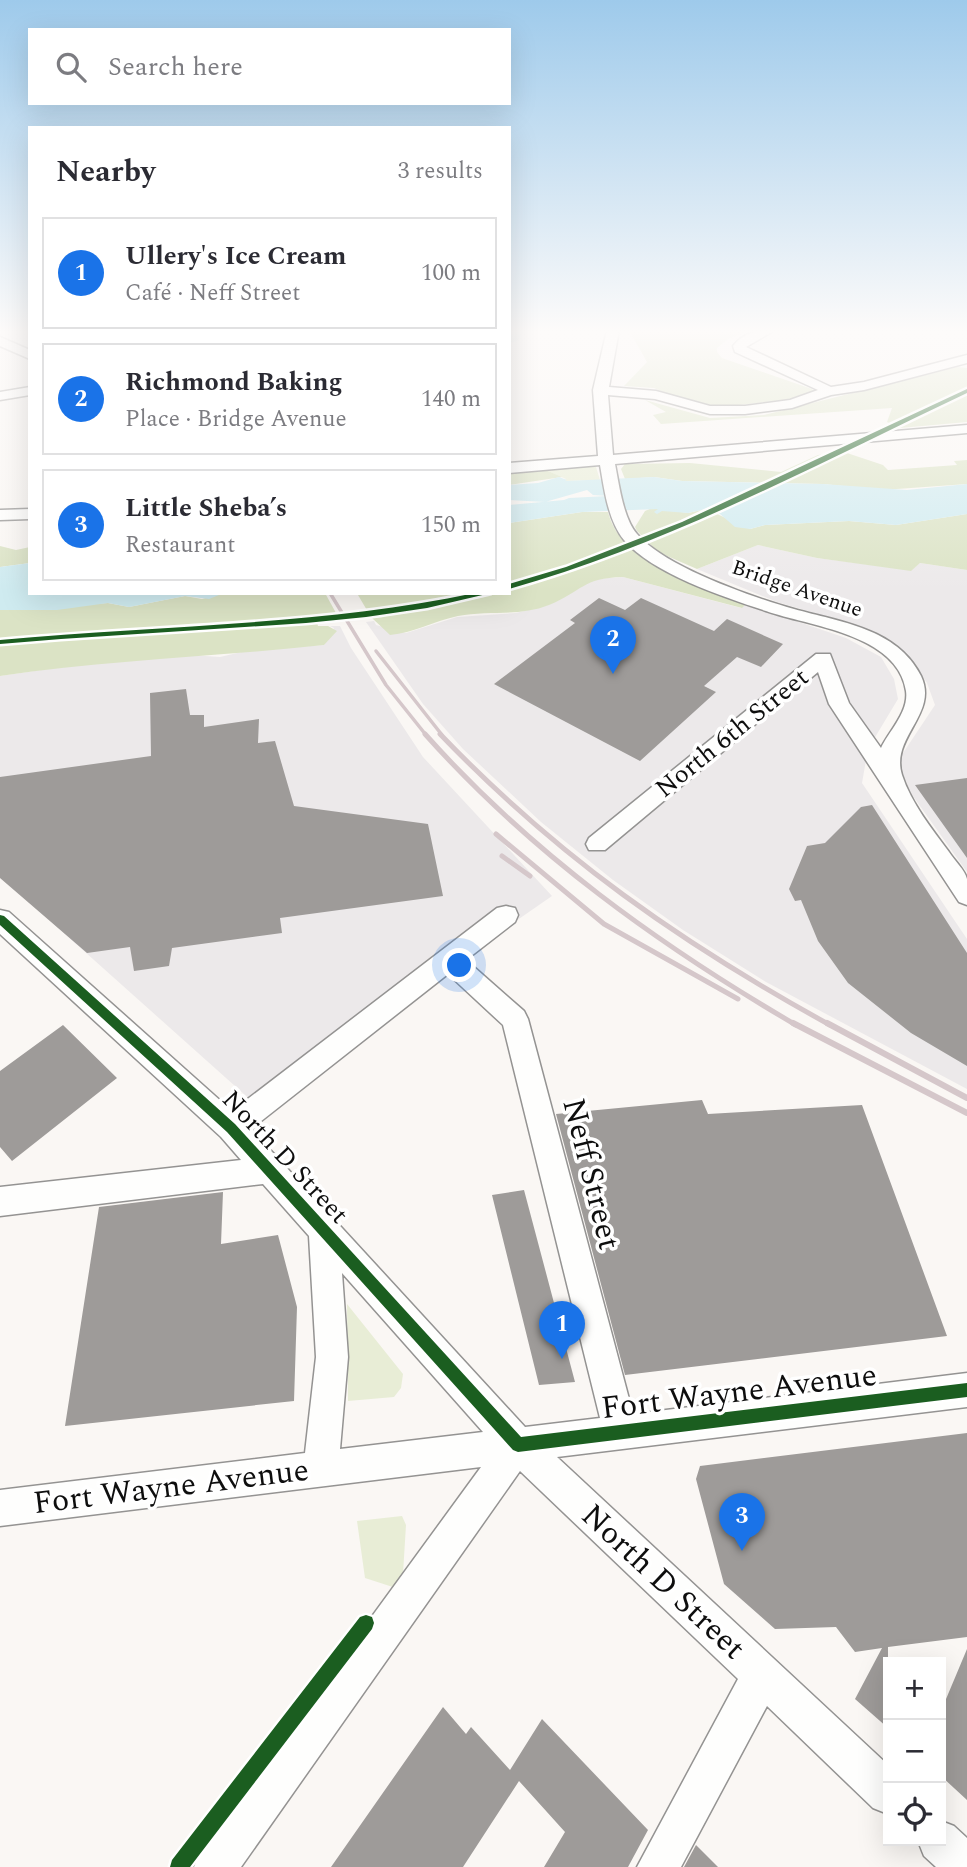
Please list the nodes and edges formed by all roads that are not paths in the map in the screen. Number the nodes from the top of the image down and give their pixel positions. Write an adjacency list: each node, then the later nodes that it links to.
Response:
1 (600, 417): 3 (street, Bridge Avenue)
2 (967, 429): 3 (street)
3 (606, 463): 4 (street); 7 (street, Bridge Avenue)
4 (511, 468)
5 (28, 514): 6 (street)
6 (0, 515)
7 (892, 781): 8 (street, North 6th Street); 9 (street)
8 (597, 844)
9 (967, 896)
10 (506, 915): 12 (street)
11 (0, 919): 13 (street, North D Street)
12 (449, 959): 13 (street); 18 (street, Neff Street)
13 (231, 1128): 14 (street, North D Street)
14 (269, 1170): 15 (street); 16 (street, North D Street)
15 (0, 1201)
16 (324, 1231): 19 (street, North D Street); 20 (street)
17 (967, 1390): 18 (street, Fort Wayne Avenue)
18 (621, 1433): 19 (street, Fort Wayne Avenue)
19 (518, 1446): 20 (street, Fort Wayne Avenue); 22 (street, North D Street); 25 (street)
20 (321, 1469): 21 (street, Fort Wayne Avenue)
21 (0, 1508)
22 (762, 1675): 23 (street, North D Street); 26 (street)
23 (883, 1788)
24 (944, 1846): 27 (street)
25 (215, 1867)
26 (658, 1867)
27 (967, 1867)

